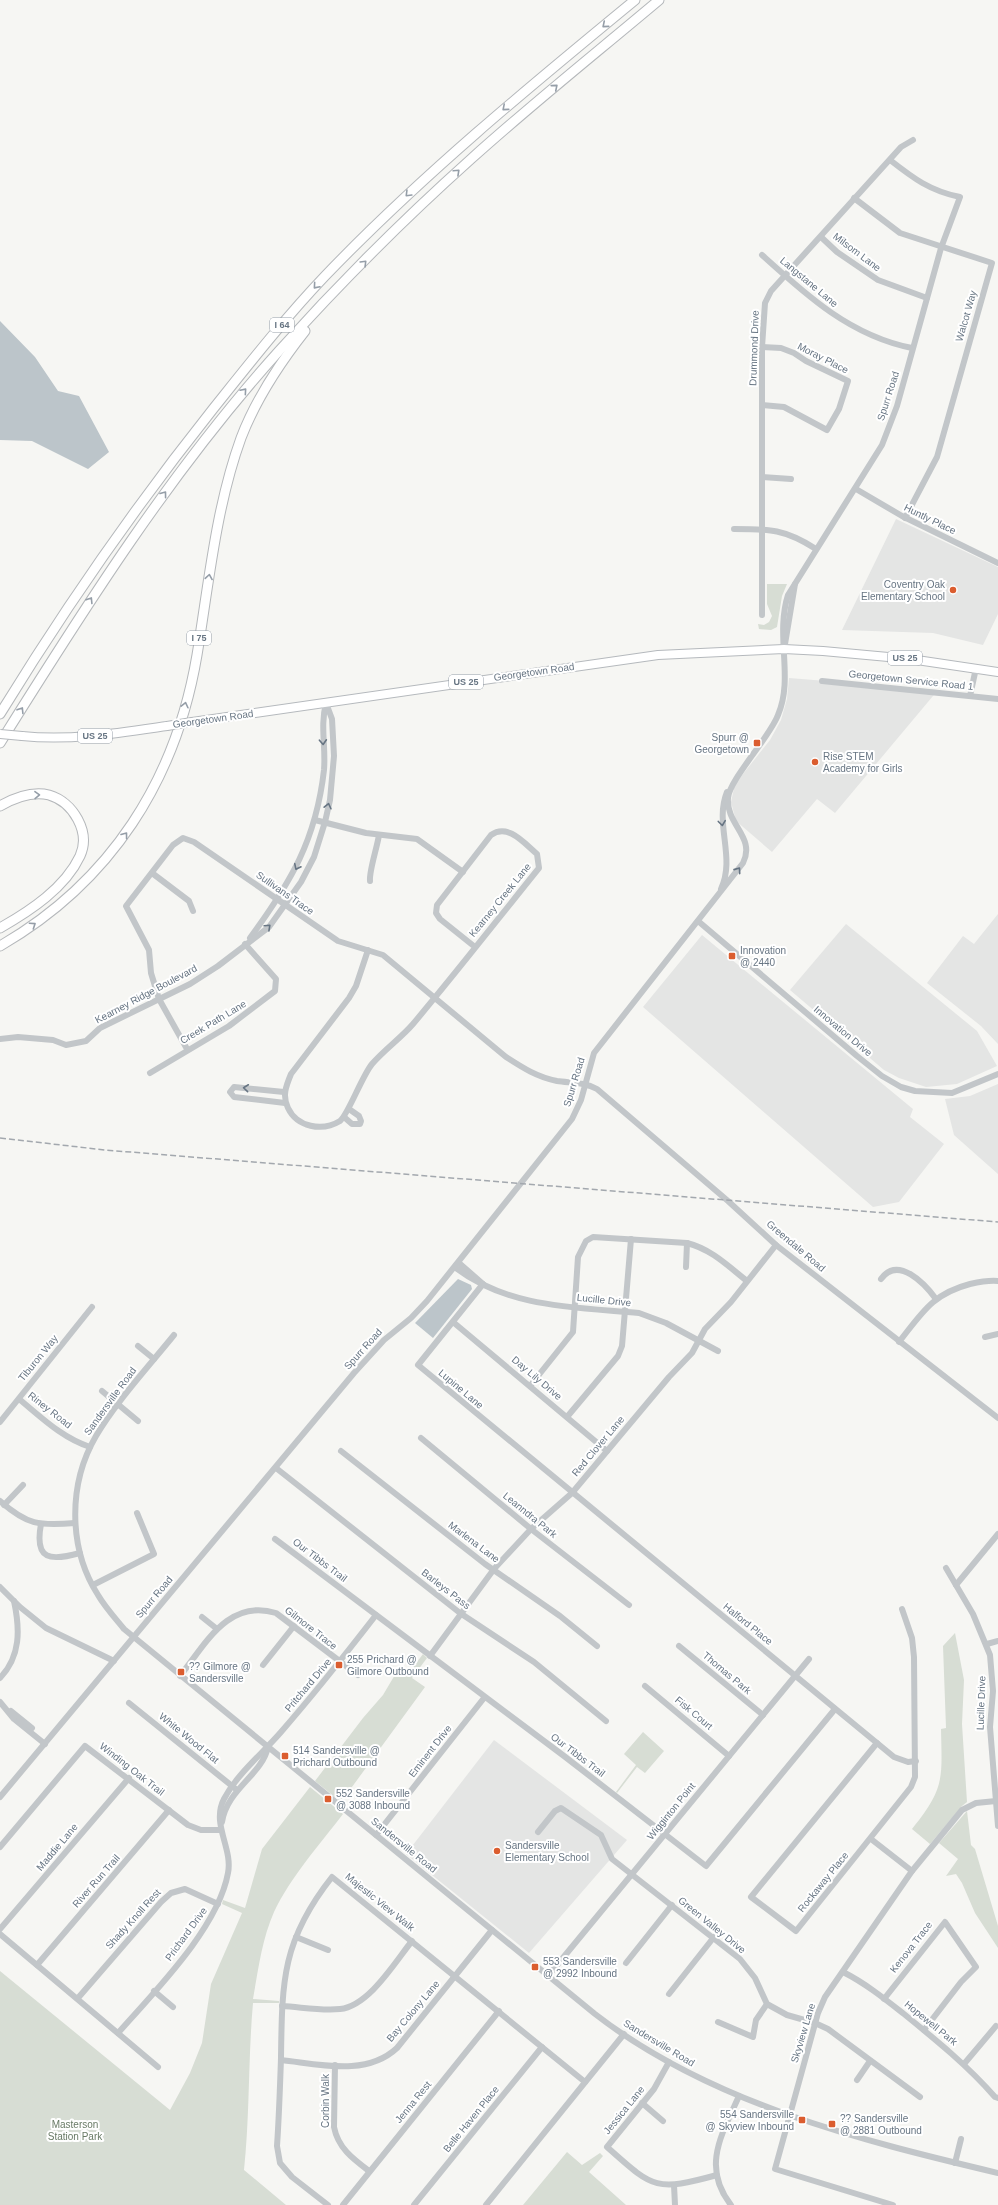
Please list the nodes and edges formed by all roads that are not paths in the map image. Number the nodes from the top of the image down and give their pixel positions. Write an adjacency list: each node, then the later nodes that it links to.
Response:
1 (635, 0): 31 (highway, I 64, one-way to 31)
2 (659, 0): 10 (highway, I 64, one-way to 2)
3 (912, 140): 4 (street, Drummond Drive)
4 (890, 160): 5 (street, Drummond Drive); 7 (street, Spurr Road)
5 (854, 198): 6 (street, Drummond Drive); 7 (street, Walcot Way)
6 (821, 237): 9 (street, Drummond Drive); 11 (street, Milsom Lane)
7 (941, 248): 11 (street, Spurr Road); 18 (street, Walcot Way)
8 (762, 255): 9 (street, Langstane Lane)
9 (784, 275): 12 (street, Drummond Drive); 13 (street, Langstane Lane)
10 (336, 290): 33 (highway, I 64, one-way to 10); 51 (highway, I 75, one-way to 10)
11 (927, 298): 13 (street, Spurr Road)
12 (762, 347): 14 (street, Drummond Drive); 14 (street, Moray Place)
13 (912, 348): 17 (street, Spurr Road)
14 (762, 405): 15 (street, Drummond Drive)
15 (762, 477): 16 (street); 20 (street, Drummond Drive)
16 (791, 479)
17 (856, 489): 18 (street, Huntly Place); 21 (street, Spurr Road)
18 (905, 518): 22 (street, Huntly Place)
19 (734, 529): 20 (street)
20 (761, 529): 21 (street); 23 (street, Drummond Drive)
21 (816, 549): 24 (street, Spurr Road)
22 (998, 563)
23 (762, 615)
24 (784, 649): 25 (main road, Georgetown Road / US 25); 30 (main road, Georgetown Road / US 25); 36 (street, Spurr Road)
25 (976, 668): 26 (main road, Georgetown Road / US 25); 28 (street)
26 (998, 672)
27 (822, 680): 28 (street, Georgetown Service Road 1)
28 (970, 696): 29 (street, Georgetown Service Road 1)
29 (998, 699)
30 (326, 703): 32 (main road, Georgetown Road / US 25, bridge); 34 (street, Kearney Ridge Boulevard, one-way to 34); 35 (street, Kearney Ridge Boulevard)
31 (0, 714)
32 (0, 734)
33 (0, 743)
34 (324, 765): 35 (street); 38 (street, Kearney Ridge Boulevard)
35 (333, 765): 39 (street, Kearney Ridge Boulevard, one-way to 35)
36 (740, 775): 45 (street, Spurr Road, one-way to 45); 45 (street, Spurr Road, one-way to 36)
37 (0, 806): 49 (highway, one-way to 49)
38 (315, 820): 39 (street); 44 (street, Kearney Ridge Boulevard, one-way to 44)
39 (325, 822): 40 (street); 46 (street, Kearney Ridge Boulevard)
40 (379, 835): 41 (street); 43 (street)
41 (462, 872): 52 (street, Kearney Creek Lane); 52 (street, Kearney Creek Lane)
42 (152, 873): 44 (street, Sullivans Trace); 47 (street); 55 (street, Sullivans Trace)
43 (370, 881)
44 (278, 900): 46 (street, Sullivans Trace); 50 (street, Kearney Ridge Boulevard)
45 (714, 901): 48 (street, Spurr Road)
46 (286, 905): 50 (street, Kearney Ridge Boulevard, one-way to 46); 53 (street, Sullivans Trace)
47 (193, 911)
48 (698, 922): 59 (street, Innovation Drive); 60 (street, Spurr Road)
49 (0, 928)
50 (245, 944): 55 (street, Kearney Ridge Boulevard); 57 (street, Creek Path Lane)
51 (0, 946)
52 (475, 947): 54 (street, Kearney Creek Lane)
53 (368, 950): 54 (street, Sullivans Trace); 61 (street)
54 (435, 997): 60 (street, Sullivans Trace); 63 (street, Kearney Creek Lane)
55 (159, 999): 56 (street, Kearney Ridge Boulevard); 57 (street, Sullivans Trace)
56 (0, 1039)
57 (187, 1049): 58 (street, Creek Path Lane)
58 (150, 1073)
59 (998, 1074)
60 (585, 1084): 67 (street, Greendale Road); 68 (street, Spurr Road)
61 (284, 1092): 62 (street); 62 (street, one-way to 62)
62 (285, 1103): 64 (street)
63 (348, 1110): 64 (street, Kearney Creek Lane); 64 (street)
64 (344, 1117)
65 (630, 1239): 66 (street); 76 (street); 77 (street)
66 (687, 1243): 69 (street); 71 (street)
67 (776, 1245): 71 (street, Red Clover Lane); 83 (street, Greendale Road)
68 (457, 1265): 73 (street, Lucille Drive); 99 (street, Spurr Road)
69 (686, 1267)
70 (881, 1278): 74 (street)
71 (747, 1281): 82 (street, Red Clover Lane)
72 (998, 1281): 74 (street)
73 (483, 1284): 76 (street, Lucille Drive); 78 (street, Lupine Lane)
74 (936, 1299): 83 (street)
75 (92, 1307): 89 (street, Tiburon Way)
76 (574, 1307): 77 (street, Lucille Drive); 87 (street)
77 (625, 1312): 82 (street, Lucille Drive); 91 (street)
78 (453, 1322): 87 (street, Day Lily Drive); 101 (street, Lupine Lane)
79 (998, 1334): 81 (street)
80 (174, 1335): 86 (street, Sandersville Road)
81 (985, 1337)
82 (698, 1340): 85 (street, Lucille Drive); 98 (street, Red Clover Lane)
83 (899, 1342): 92 (street, Greendale Road)
84 (138, 1346): 86 (street)
85 (718, 1351)
86 (154, 1359): 90 (street, Sandersville Road)
87 (530, 1386): 91 (street, Day Lily Drive)
88 (102, 1391): 90 (street)
89 (19, 1399): 94 (street, Tiburon Way); 96 (street, Riney Road)
90 (118, 1405): 93 (street); 96 (street, Sandersville Road)
91 (567, 1417): 98 (street, Day Lily Drive)
92 (998, 1418)
93 (138, 1421)
94 (0, 1422)
95 (420, 1438): 106 (street, Leanndra Park)
96 (90, 1447): 105 (street, Sandersville Road)
97 (341, 1451): 111 (street, Marlena Lane)
98 (607, 1451): 101 (street, Red Clover Lane)
99 (276, 1468): 118 (street, Barleys Pass); 123 (street, Spurr Road)
100 (23, 1485): 102 (street)
101 (572, 1493): 106 (street, Red Clover Lane); 135 (street, Halford Place)
102 (2, 1503): 104 (street)
103 (137, 1513): 112 (street)
104 (41, 1524): 105 (street); 109 (street)
105 (75, 1524): 109 (street, Sandersville Road)
106 (531, 1529): 111 (street, Red Clover Lane); 116 (street, Leanndra Park)
107 (998, 1534): 113 (street)
108 (275, 1539): 119 (street, Our Tibbs Trail)
109 (80, 1553): 112 (street, Sandersville Road)
110 (946, 1568): 113 (street, Lucille Drive)
111 (494, 1569): 118 (street, Red Clover Lane); 126 (street, Marlena Lane)
112 (93, 1585): 123 (street, Sandersville Road)
113 (956, 1585): 125 (street, Lucille Drive)
114 (0, 1587): 115 (street)
115 (14, 1600): 130 (street); 136 (street)
116 (629, 1605)
117 (902, 1609): 149 (street, Rockaway Place)
118 (460, 1613): 128 (street, Red Clover Lane); 144 (street, Barleys Pass)
119 (376, 1615): 128 (street, Our Tibbs Trail); 131 (street, Pritchard Drive)
120 (202, 1617): 122 (street)
121 (294, 1626): 122 (street, Gilmore Trace); 131 (street, Gilmore Trace); 132 (street)
122 (217, 1629): 134 (street, Gilmore Trace)
123 (134, 1638): 130 (street, Spurr Road); 134 (street, Sandersville Road)
124 (998, 1641): 125 (street)
125 (987, 1644): 138 (street, Lucille Drive)
126 (597, 1646)
127 (678, 1646): 143 (street, Thomas Park)
128 (430, 1656): 139 (street, Our Tibbs Trail)
129 (809, 1659): 135 (street, Wigginton Point)
130 (114, 1661): 145 (street, Spurr Road)
131 (339, 1662): 133 (street, Gilmore Trace); 147 (street, Pritchard Drive)
132 (263, 1665)
133 (358, 1675)
134 (180, 1676): 147 (street, Sandersville Road)
135 (796, 1676): 142 (street, Halford Place); 143 (street, Wigginton Point)
136 (0, 1678)
137 (645, 1686): 148 (street, Fisk Court)
138 (995, 1692): 153 (street, Lucille Drive)
139 (484, 1698): 158 (street, Eminent Drive); 159 (street, Our Tibbs Trail)
140 (0, 1702): 145 (street)
141 (129, 1703): 151 (street, White Wood Flat)
142 (835, 1709): 146 (street, Halford Place); 159 (street, Our Tibbs Trail)
143 (763, 1715): 148 (street, Wigginton Point)
144 (606, 1721)
145 (46, 1742): 152 (street, Spurr Road)
146 (877, 1743): 149 (street, Halford Place); 160 (street, Rockaway Place)
147 (268, 1747): 151 (street, Prichard Drive); 158 (street, Sandersville Road)
148 (729, 1756): 159 (street, Wigginton Point)
149 (916, 1761): 160 (street, Rockaway Place)
150 (129, 1778): 154 (street, Winding Oak Trail); 161 (street, Winding Oak Trail); 166 (street, Maddie Lane)
151 (235, 1788): 156 (street, Prichard Drive)
152 (0, 1797)
153 (996, 1802): 155 (street, Lucille Drive); 162 (street, Skyview Lane)
154 (169, 1810): 156 (street, Winding Oak Trail); 174 (street, River Run Trail)
155 (998, 1826)
156 (221, 1830): 164 (street, Prichard Drive)
157 (538, 1832): 163 (street, Green Valley Drive)
158 (376, 1835): 167 (street, Sandersville Road)
159 (664, 1835): 163 (street, Wigginton Point)
160 (871, 1839): 162 (street)
161 (0, 1847)
162 (912, 1871): 175 (street, Skyview Lane)
163 (632, 1874): 165 (street, Green Valley Drive); 177 (street, Wigginton Point)
164 (218, 1904): 178 (street, Prichard Drive); 180 (street, Shady Knoll Rest)
165 (672, 1905): 170 (street, Green Valley Drive); 173 (street)
166 (0, 1929)
167 (492, 1930): 176 (street, Bay Colony Lane); 177 (street, Sandersville Road)
168 (0, 1934): 174 (street)
169 (296, 1937): 171 (street, Majestic View Walk); 172 (street); 183 (street, Majestic View Walk)
170 (714, 1937): 179 (street); 182 (street, Green Valley Drive)
171 (412, 1941): 176 (street, Majestic View Walk); 183 (street)
172 (328, 1950)
173 (626, 1963)
174 (37, 1965): 180 (street)
175 (843, 1972): 181 (street, Hopewell Park); 187 (street, Skyview Lane)
176 (456, 1976): 185 (street, Majestic View Walk); 197 (street, Bay Colony Lane)
177 (548, 1976): 191 (street, Sandersville Road)
178 (154, 1991): 184 (street); 190 (street, Prichard Drive)
179 (669, 1994)
180 (78, 1998): 190 (street)
181 (884, 1998): 189 (street, Hopewell Park); 189 (street, Kenova Trace)
182 (767, 2004): 186 (street); 187 (street)
183 (282, 2006): 193 (street, Majestic View Walk)
184 (173, 2007)
185 (500, 2011): 192 (street, Majestic View Walk); 209 (street, Jenna Rest)
186 (718, 2022)
187 (815, 2023): 194 (street); 205 (street, Skyview Lane)
188 (996, 2026): 196 (street)
189 (924, 2030): 196 (street, Hopewell Park)
190 (118, 2033): 198 (street)
191 (624, 2034): 195 (street, Sandersville Road); 200 (street)
192 (542, 2047): 200 (street, Majestic View Walk); 215 (street, Belle Haven Place)
193 (281, 2060): 197 (street, Bay Colony Lane); 213 (street, Majestic View Walk)
194 (870, 2061): 199 (street); 202 (street)
195 (670, 2062): 201 (street, Sandersville Road); 204 (street, Jessica Lane)
196 (964, 2064): 203 (street, Hopewell Park)
197 (335, 2065): 209 (street, Corbin Walk)
198 (158, 2067)
199 (857, 2080)
200 (585, 2082): 216 (street)
201 (739, 2096): 205 (street, Sandersville Road); 211 (street)
202 (920, 2098)
203 (998, 2098)
204 (642, 2103): 206 (street); 212 (street, Jessica Lane)
205 (789, 2114): 208 (street, Sandersville Road); 219 (street, Skyview Lane)
206 (663, 2121)
207 (961, 2139): 208 (street)
208 (955, 2163): 210 (street, Sandersville Road)
209 (369, 2171): 214 (street, Jenna Rest)
210 (998, 2173)
211 (717, 2175): 212 (street, Jessica Lane); 218 (street)
212 (674, 2185): 217 (street)
213 (328, 2205)
214 (343, 2205)
215 (414, 2205)
216 (486, 2205)
217 (675, 2205)
218 (732, 2205)
219 (892, 2205)

